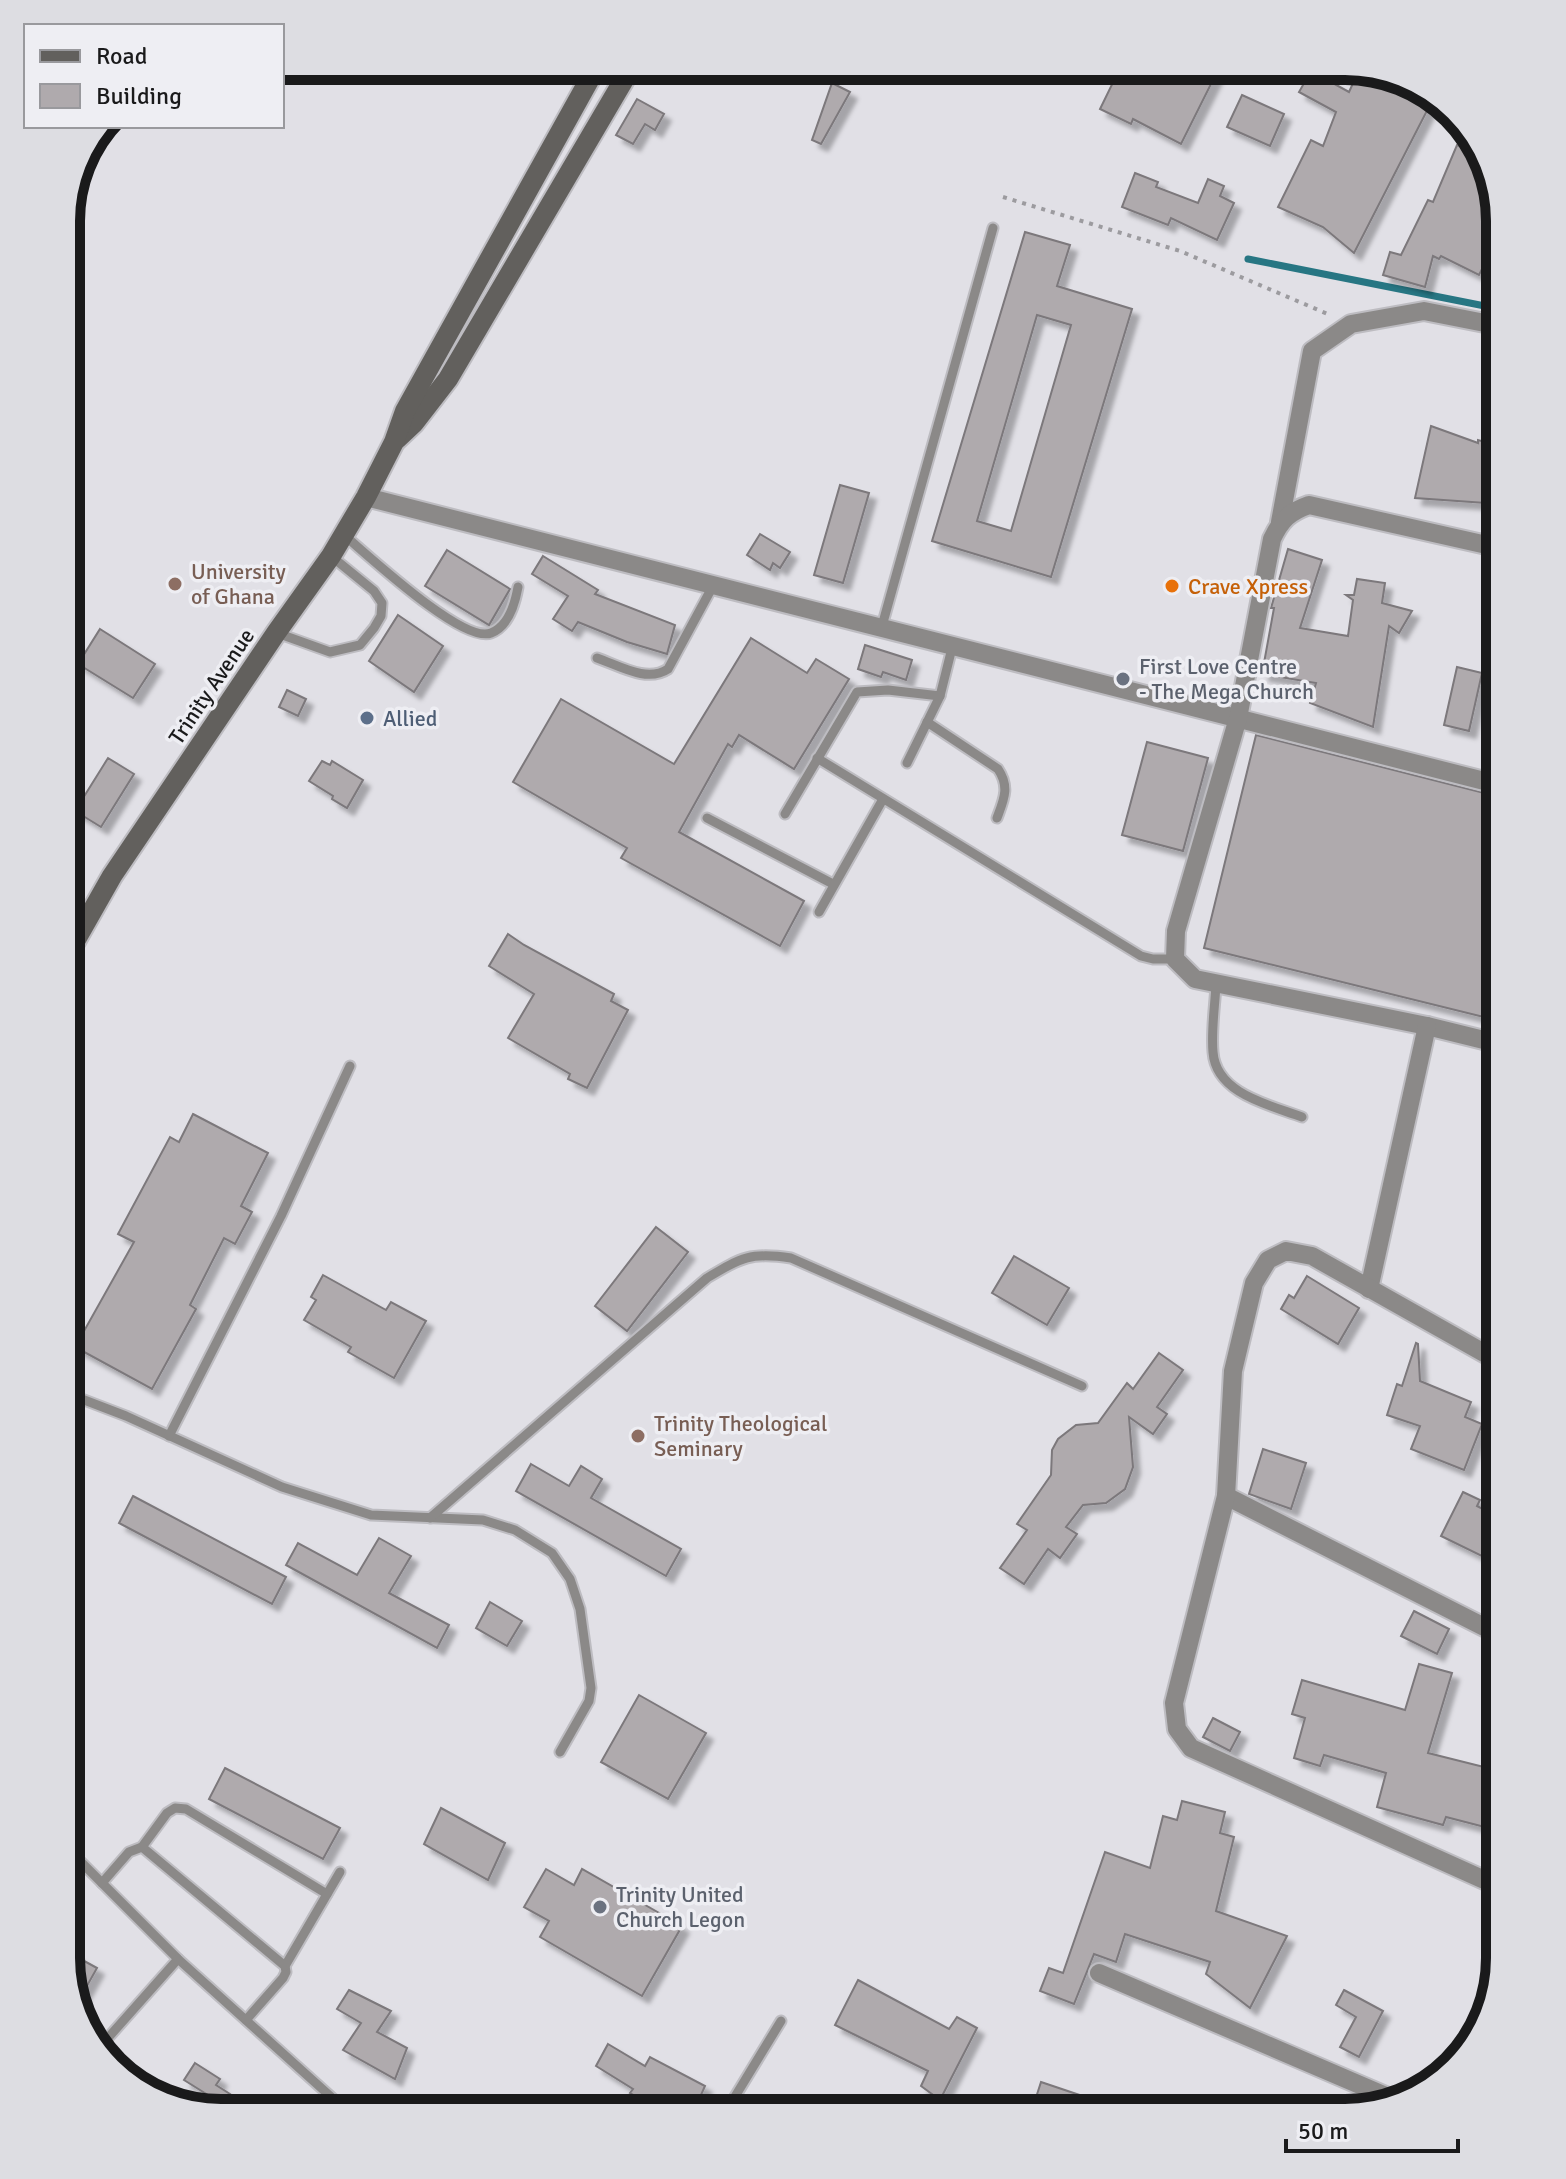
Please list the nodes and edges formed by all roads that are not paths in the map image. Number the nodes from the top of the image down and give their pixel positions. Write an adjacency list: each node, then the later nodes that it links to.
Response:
1 (589, 80): 5 (street, Trinity Avenue)
2 (624, 80): 5 (street, Trinity Avenue)
3 (993, 228): 13 (lane)
4 (1486, 323): 7 (street)
5 (394, 442): 6 (street, Trinity Avenue)
6 (366, 497): 8 (street, Trinity Avenue); 11 (street)
7 (1280, 522): 9 (street); 18 (street)
8 (344, 535): 10 (street, Trinity Avenue); 12 (lane)
9 (1486, 545)
10 (331, 556): 14 (street, Trinity Avenue); 14 (lane)
11 (714, 584): 13 (street); 16 (lane)
12 (518, 587)
13 (882, 626): 15 (street)
14 (276, 633): 29 (street, Trinity Avenue)
15 (953, 644): 17 (lane); 18 (street)
16 (597, 658)
17 (940, 696): 19 (lane); 20 (lane)
18 (1238, 718): 22 (street); 30 (street)
19 (927, 722): 21 (lane); 26 (lane)
20 (817, 758): 23 (lane); 24 (lane)
21 (907, 763)
22 (1486, 781)
23 (883, 799): 27 (lane); 30 (lane)
24 (785, 814)
25 (707, 818): 27 (lane)
26 (997, 818)
27 (833, 884): 28 (lane)
28 (819, 912)
29 (80, 932)
30 (1175, 959): 31 (street)
31 (1216, 984): 32 (street); 35 (lane)
32 (1427, 1026): 33 (street); 36 (street)
33 (1486, 1041)
34 (350, 1066): 40 (lane)
35 (1302, 1117)
36 (1369, 1289): 37 (street); 41 (street)
37 (1486, 1354)
38 (1082, 1386): 42 (lane)
39 (80, 1399): 40 (lane)
40 (169, 1436): 42 (lane)
41 (1226, 1496): 43 (street); 48 (street)
42 (430, 1518): 44 (lane)
43 (1486, 1628)
44 (560, 1752)
45 (142, 1847): 49 (lane); 50 (lane); 52 (lane)
46 (80, 1861): 49 (lane)
47 (340, 1872): 50 (lane)
48 (1486, 1881)
49 (102, 1883): 51 (lane)
50 (327, 1894): 52 (lane)
51 (178, 1959): 54 (lane); 56 (lane)
52 (285, 1966): 54 (lane)
53 (1099, 1973): 57 (street)
54 (246, 2020): 58 (lane)
55 (781, 2021): 59 (lane)
56 (106, 2040)
57 (1381, 2094)
58 (333, 2099)
59 (734, 2099)

